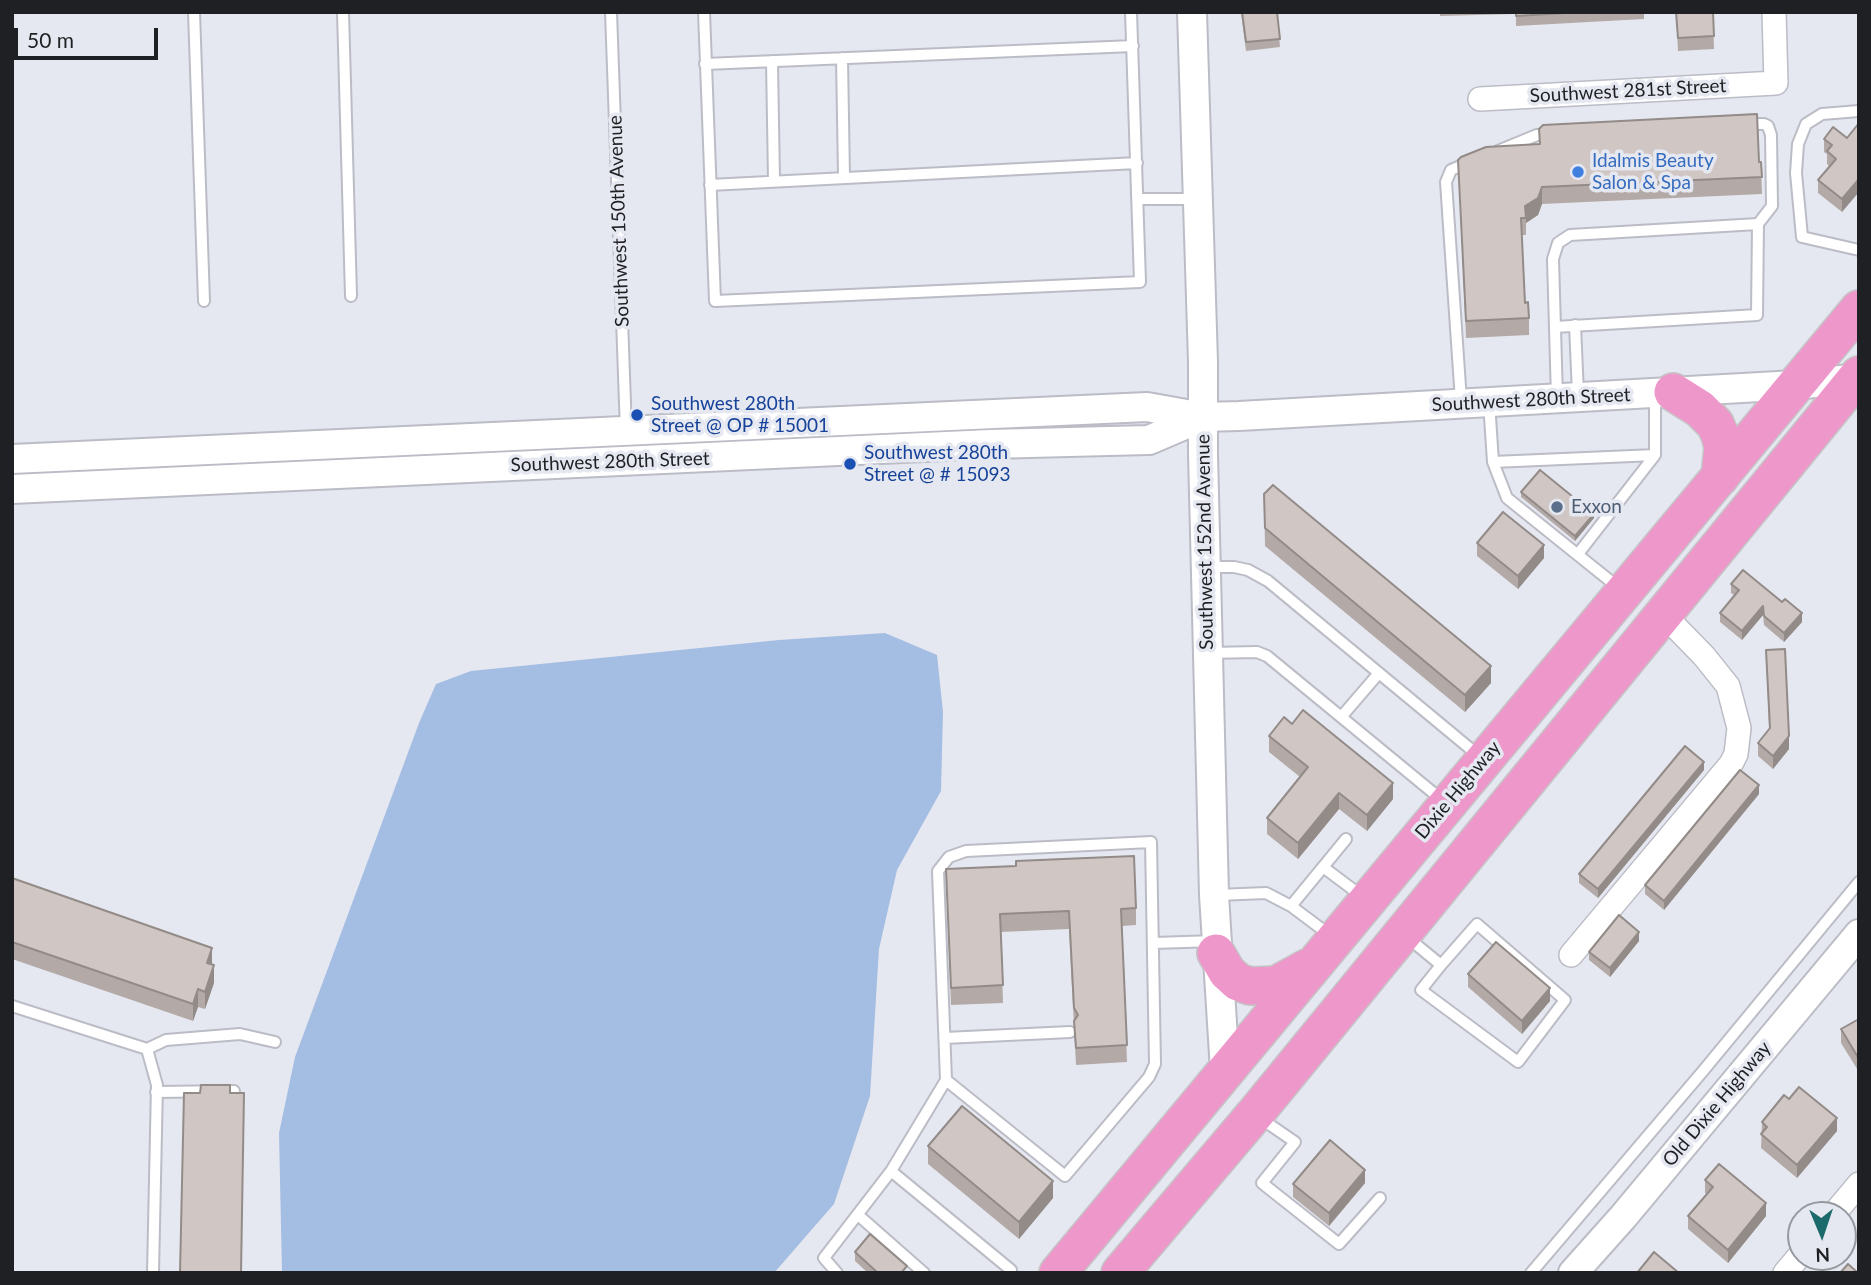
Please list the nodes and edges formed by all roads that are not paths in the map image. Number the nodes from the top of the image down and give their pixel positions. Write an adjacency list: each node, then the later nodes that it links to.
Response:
1 (194, 12): 27 (lane)
2 (343, 12): 26 (lane)
3 (611, 12): 39 (lane, Southwest 150th Avenue)
4 (704, 12): 11 (lane)
5 (1131, 12): 8 (lane)
6 (1192, 12): 23 (street, Southwest 152nd Avenue)
7 (1774, 12): 12 (street, Southwest 281st Street)
8 (1133, 46): 9 (lane); 18 (lane)
9 (842, 58): 10 (lane); 19 (lane)
10 (772, 61): 11 (lane); 20 (lane)
11 (705, 64): 21 (lane)
12 (1480, 99)
13 (1859, 111): 25 (lane)
14 (1732, 125): 24 (lane)
15 (1564, 134): 16 (lane)
16 (1488, 155)
17 (1476, 160): 35 (lane)
18 (1137, 163): 19 (lane); 22 (lane)
19 (844, 178): 20 (lane)
20 (774, 181): 21 (lane)
21 (710, 185): 22 (lane)
22 (1138, 199): 23 (lane)
23 (1199, 199): 37 (street, Southwest 152nd Avenue)
24 (1758, 224): 29 (lane); 30 (lane)
25 (1858, 249)
26 (351, 296)
27 (204, 301)
28 (1859, 309): 32 (highway, Dixie Highway)
29 (1575, 325): 30 (lane); 34 (lane)
30 (1555, 327): 34 (lane)
31 (1858, 371): 32 (street, Southwest 280th Street); 55 (highway)
32 (1796, 385): 33 (street, Southwest 280th Street); 49 (highway, Dixie Highway); 55 (highway)
33 (1664, 392): 34 (street, Southwest 280th Street); 43 (lane); 49 (highway)
34 (1568, 398): 35 (street, Southwest 280th Street)
35 (1475, 403): 37 (street, Southwest 280th Street); 47 (lane)
36 (988, 414): 37 (street, Southwest 280th Street); 38 (street, Southwest 280th Street); 40 (street)
37 (1203, 417): 40 (street, Southwest 280th Street); 53 (street, Southwest 152nd Avenue)
38 (818, 422): 39 (street, Southwest 280th Street); 42 (street)
39 (626, 431): 41 (street, Southwest 280th Street); 46 (street)
40 (990, 444): 42 (street, Southwest 280th Street)
41 (310, 446): 44 (street, Southwest 280th Street); 48 (street)
42 (819, 454): 46 (street, Southwest 280th Street)
43 (1655, 455): 47 (lane); 52 (lane)
44 (61, 457): 45 (street, Southwest 280th Street); 50 (street)
45 (12, 459)
46 (628, 461): 48 (street, Southwest 280th Street)
47 (1493, 462): 52 (lane)
48 (314, 475): 50 (street, Southwest 280th Street)
49 (1720, 477): 54 (highway, Dixie Highway)
50 (65, 486): 51 (street, Southwest 280th Street)
51 (12, 489)
52 (1578, 554): 54 (lane)
53 (1206, 568): 56 (street, Southwest 152nd Avenue); 57 (lane)
54 (1624, 592): 59 (highway, Dixie Highway)
55 (1664, 615): 68 (highway); 73 (street)
56 (1208, 653): 58 (lane); 65 (street, Southwest 152nd Avenue)
57 (1379, 673): 58 (lane); 59 (lane)
58 (1342, 716): 60 (lane)
59 (1484, 760): 60 (highway, Dixie Highway)
60 (1447, 804): 62 (highway, Dixie Highway)
61 (1346, 839): 63 (lane)
62 (1397, 863): 66 (highway, Dixie Highway); 84 (highway)
63 (1323, 867): 66 (lane); 67 (lane)
64 (1859, 882): 97 (lane)
65 (1214, 895): 67 (lane); 71 (street, Southwest 152nd Avenue)
66 (1367, 900): 72 (highway, Dixie Highway)
67 (1291, 906): 72 (lane)
68 (1402, 933): 74 (lane); 84 (highway)
69 (1859, 934): 98 (street, Old Dixie Highway)
70 (1154, 943): 71 (lane); 77 (lane); 81 (lane)
71 (1216, 947): 72 (highway); 80 (street, Southwest 152nd Avenue)
72 (1323, 953): 80 (highway, Dixie Highway)
73 (1571, 955)
74 (1441, 965): 74 (lane)
75 (12, 1006): 79 (lane)
76 (1070, 1032): 77 (lane)
77 (945, 1038): 81 (lane)
78 (275, 1042): 79 (lane)
79 (147, 1049): 83 (lane)
80 (1225, 1071): 94 (highway, Dixie Highway); 95 (highway)
81 (947, 1080): 85 (lane)
82 (234, 1091): 83 (lane)
83 (156, 1092): 92 (lane)
84 (1257, 1112): 87 (lane); 96 (highway)
85 (891, 1171): 89 (lane); 90 (lane)
86 (1859, 1184): 88 (street)
87 (1380, 1198)
88 (1845, 1201)
89 (858, 1215): 91 (lane); 93 (lane)
90 (1011, 1270)
91 (835, 1272)
92 (153, 1273)
93 (924, 1273)
94 (1058, 1273)
95 (1097, 1273)
96 (1120, 1273)
97 (1531, 1273)
98 (1573, 1273)

